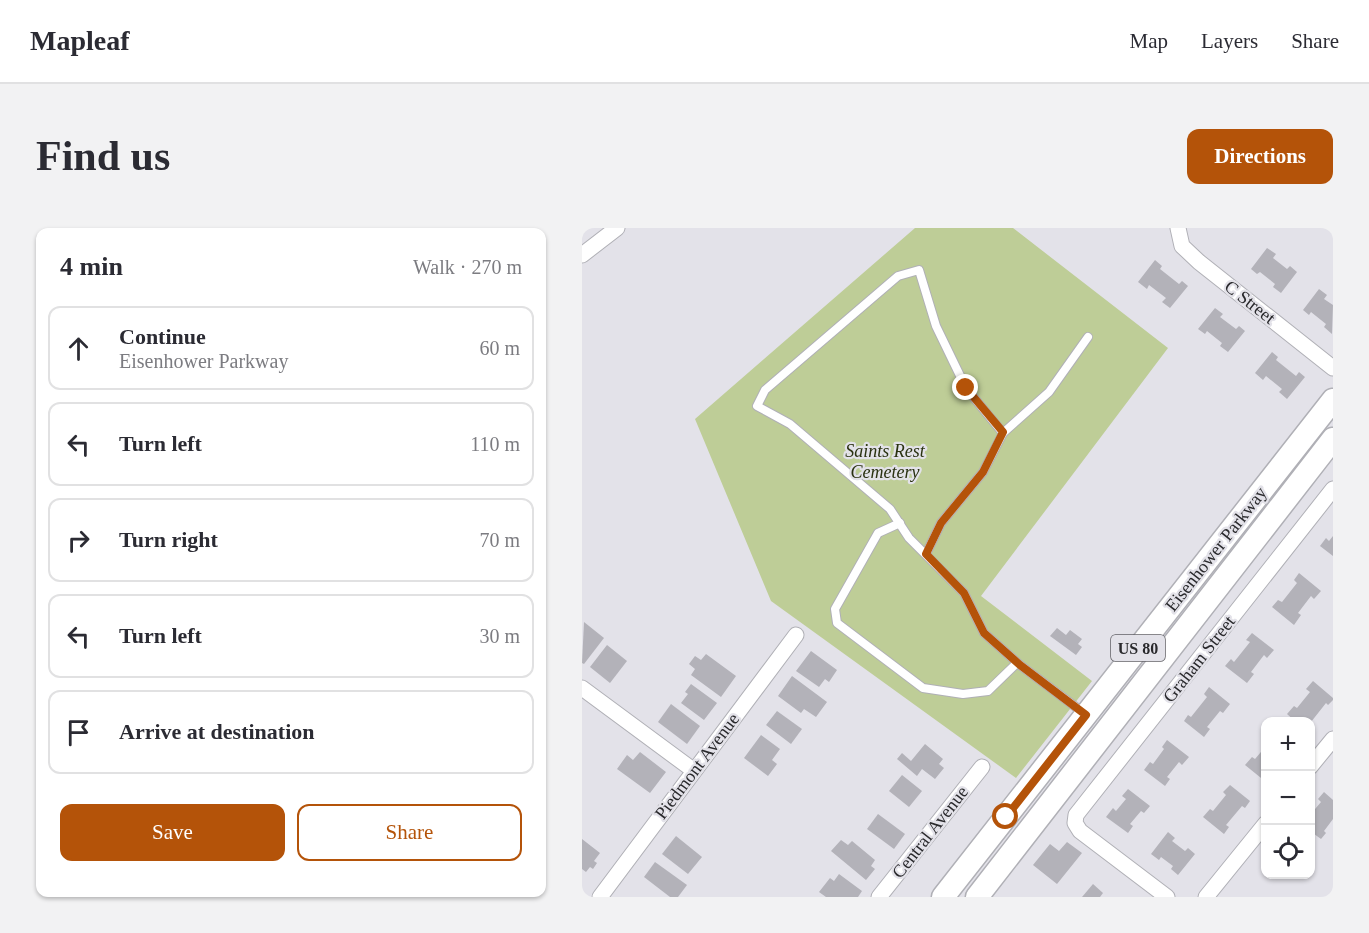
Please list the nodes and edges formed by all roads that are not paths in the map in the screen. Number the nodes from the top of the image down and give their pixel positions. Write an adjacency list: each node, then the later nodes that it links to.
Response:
1 (617, 228): 3 (street)
2 (1178, 228): 5 (street, C Street)
3 (582, 255)
4 (1088, 337): 7 (lane)
5 (1333, 368)
6 (1333, 400): 15 (main road, Eisenhower Parkway / US 80)
7 (1003, 432): 10 (lane); 11 (lane)
8 (1333, 440): 24 (main road, Eisenhower Parkway / US 80)
9 (1333, 489): 25 (street, Graham Street)
10 (900, 524): 11 (lane); 13 (lane)
11 (926, 554): 13 (lane)
12 (796, 635): 19 (street, Piedmont Avenue)
13 (1017, 663): 15 (lane)
14 (582, 688): 19 (street)
15 (1086, 715): 23 (main road, Eisenhower Parkway / US 80)
16 (1333, 739): 17 (street)
17 (1315, 762)
18 (982, 768): 22 (street, Central Avenue)
19 (693, 770): 21 (street, Piedmont Avenue)
20 (1264, 825): 26 (street)
21 (600, 897)
22 (879, 897)
23 (943, 897)
24 (977, 897)
25 (1167, 897)
26 (1206, 897)

